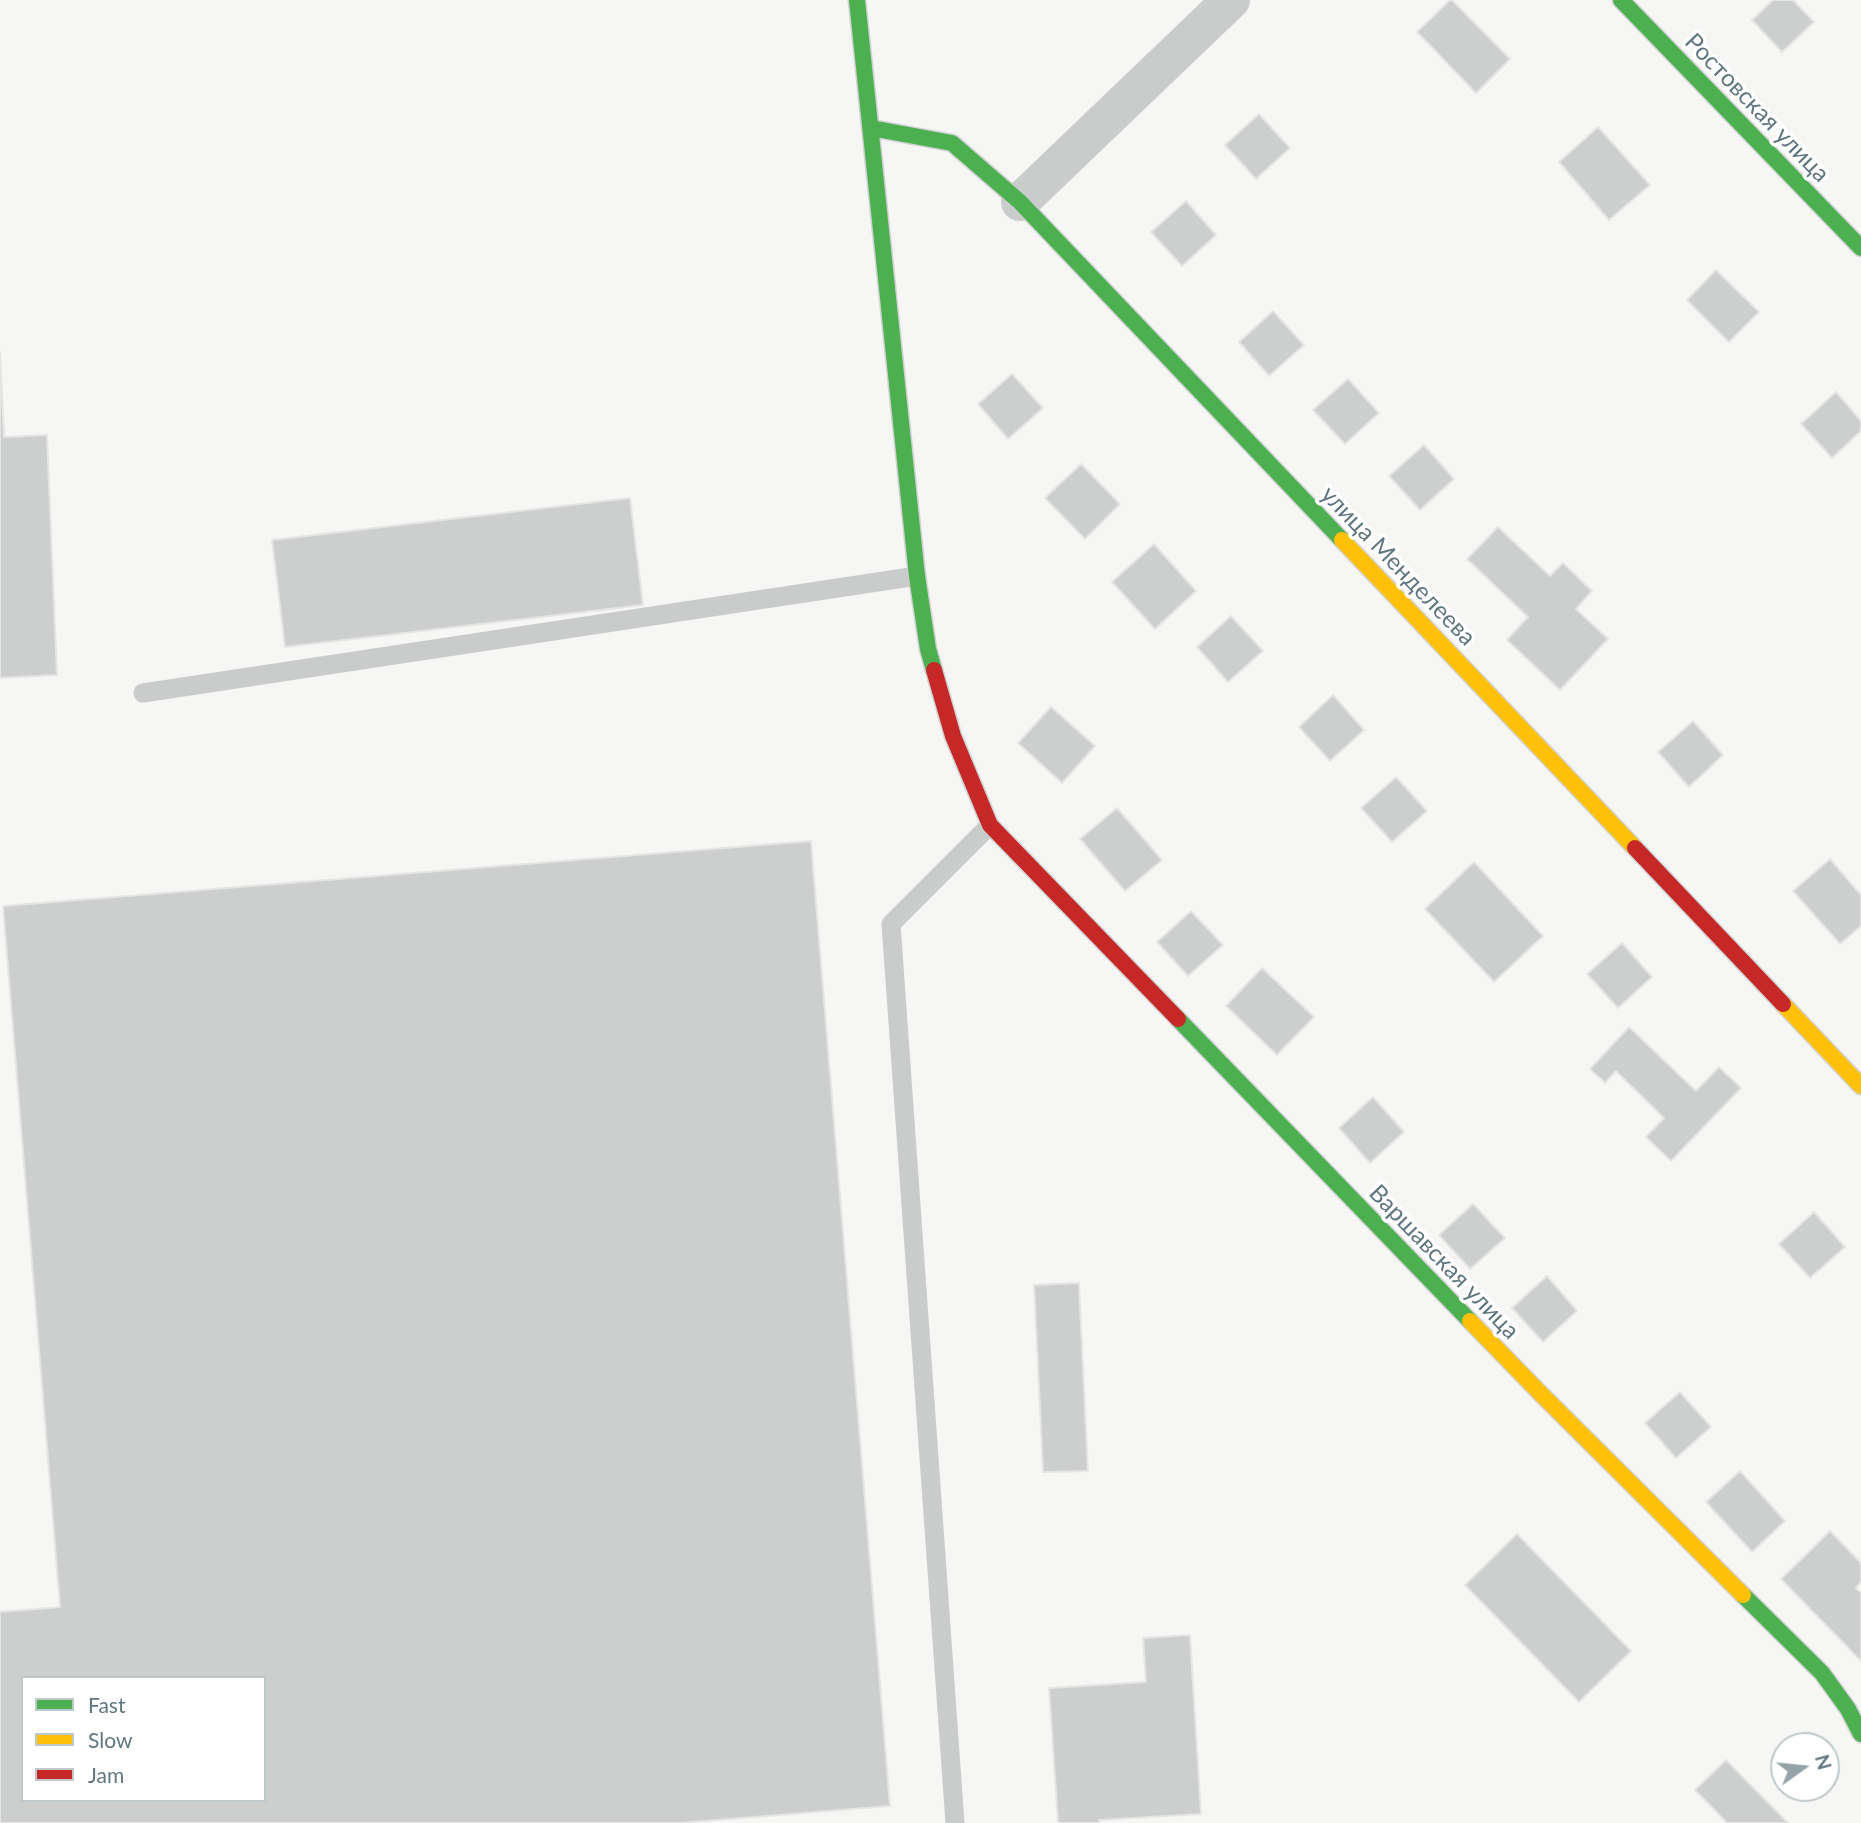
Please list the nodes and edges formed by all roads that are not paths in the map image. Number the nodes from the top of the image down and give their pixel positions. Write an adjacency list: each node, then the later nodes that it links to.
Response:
1 (857, 0): 4 (main road)
2 (1231, 0): 5 (street)
3 (1621, 0): 6 (main road, Ростовская улица)
4 (872, 128): 5 (main road, улица Менделеева); 7 (main road)
5 (1020, 202): 10 (main road, улица Менделеева)
6 (1861, 248)
7 (916, 576): 8 (lane); 9 (main road)
8 (143, 693)
9 (989, 825): 11 (main road, Варшавская улица); 12 (lane)
10 (1859, 1081)
11 (1861, 1734)
12 (955, 1823)

